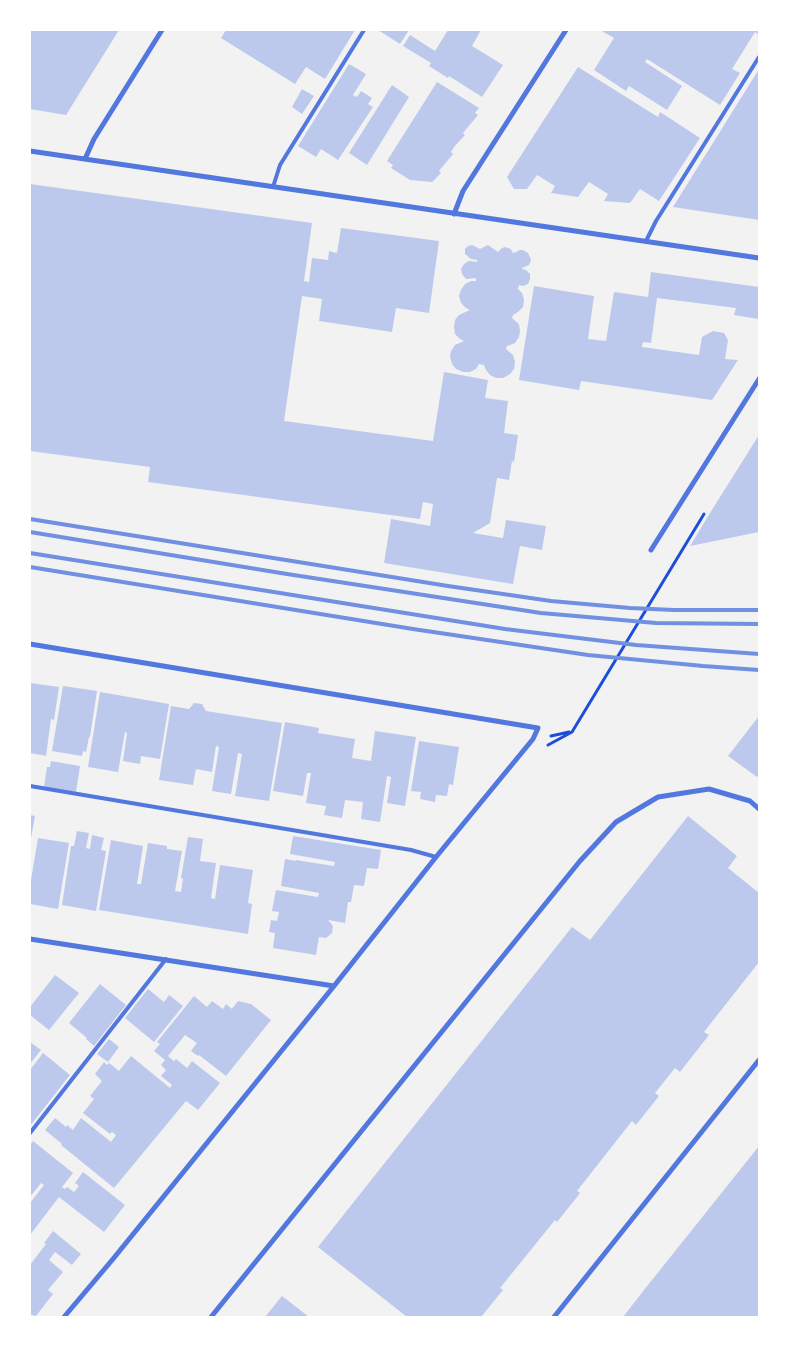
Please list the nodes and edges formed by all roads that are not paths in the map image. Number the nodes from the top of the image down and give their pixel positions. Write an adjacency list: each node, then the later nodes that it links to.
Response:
1 (162, 30): 6 (street)
2 (364, 30): 7 (lane)
3 (566, 30): 8 (street)
4 (759, 57): 9 (lane)
5 (30, 151): 6 (street)
6 (85, 159): 7 (street)
7 (273, 187): 8 (street)
8 (454, 214): 9 (street)
9 (646, 241): 10 (street)
10 (759, 258)
11 (759, 379): 12 (street)
12 (651, 550)
13 (30, 644): 16 (street)
14 (30, 786): 16 (lane)
15 (759, 809): 23 (street)
16 (436, 858): 19 (street)
17 (30, 939): 18 (street)
18 (166, 959): 19 (street); 21 (lane)
19 (334, 986): 22 (street)
20 (759, 1060): 24 (street)
21 (30, 1133)
22 (64, 1317)
23 (211, 1317)
24 (554, 1317)

